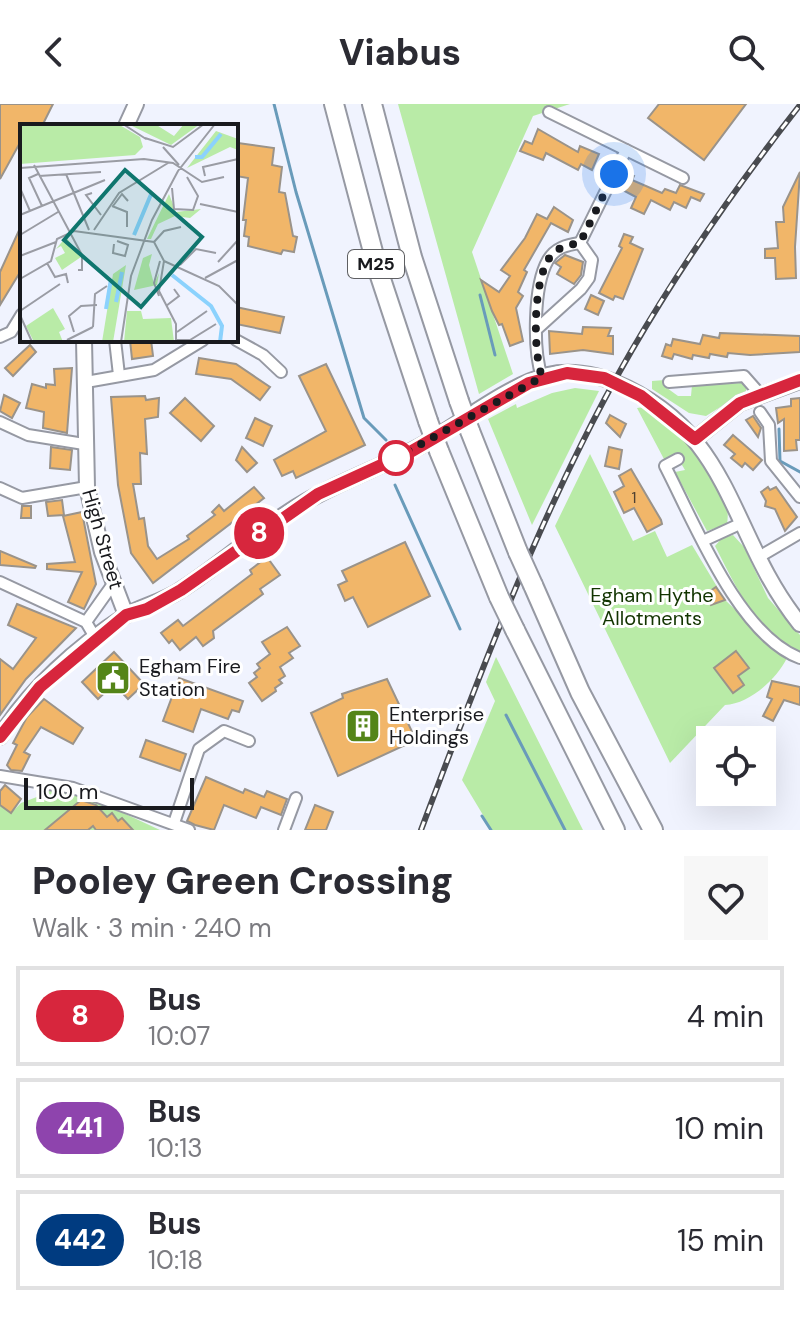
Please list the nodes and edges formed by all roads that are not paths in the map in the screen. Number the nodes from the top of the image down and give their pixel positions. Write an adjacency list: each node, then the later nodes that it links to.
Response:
1 (136, 104): 5 (main road)
2 (334, 104): 49 (highway, M25, bridge)
3 (372, 104): 50 (highway, M25, bridge)
4 (549, 112): 6 (street)
5 (127, 124)
6 (626, 150): 7 (street); 8 (street)
7 (683, 178)
8 (580, 243): 10 (street); 10 (street)
9 (20, 317): 11 (street)
10 (538, 328): 18 (street)
11 (0, 337)
12 (238, 341): 16 (street)
13 (84, 342): 20 (main road, High Street)
14 (115, 342): 17 (street)
15 (200, 342): 17 (street)
16 (281, 372)
17 (119, 375): 20 (street)
18 (542, 377): 25 (main road); 37 (main road)
19 (800, 381): 22 (main road)
20 (86, 382): 26 (main road, High Street)
21 (677, 384): 22 (street)
22 (759, 393): 25 (main road)
23 (760, 412): 30 (street)
24 (0, 422): 26 (street)
25 (695, 439): 31 (main road)
26 (84, 444): 28 (main road, High Street)
27 (678, 459): 33 (street)
28 (87, 487): 29 (street); 36 (main road, High Street)
29 (0, 488)
30 (800, 497)
31 (742, 523): 33 (street); 34 (main road)
32 (800, 533): 34 (street)
33 (705, 540): 41 (street)
34 (757, 558): 39 (main road)
35 (0, 582): 38 (street)
36 (113, 584): 37 (main road, High Street); 38 (street)
37 (126, 615): 40 (main road, High Street)
38 (86, 622): 40 (street)
39 (800, 624)
40 (96, 639): 42 (main road, High Street)
41 (800, 658)
42 (0, 737)
43 (249, 741): 46 (street)
44 (0, 776): 46 (street)
45 (296, 798): 48 (street)
46 (174, 823): 47 (street)
47 (189, 830)
48 (284, 830)
49 (615, 830)
50 (653, 830)

